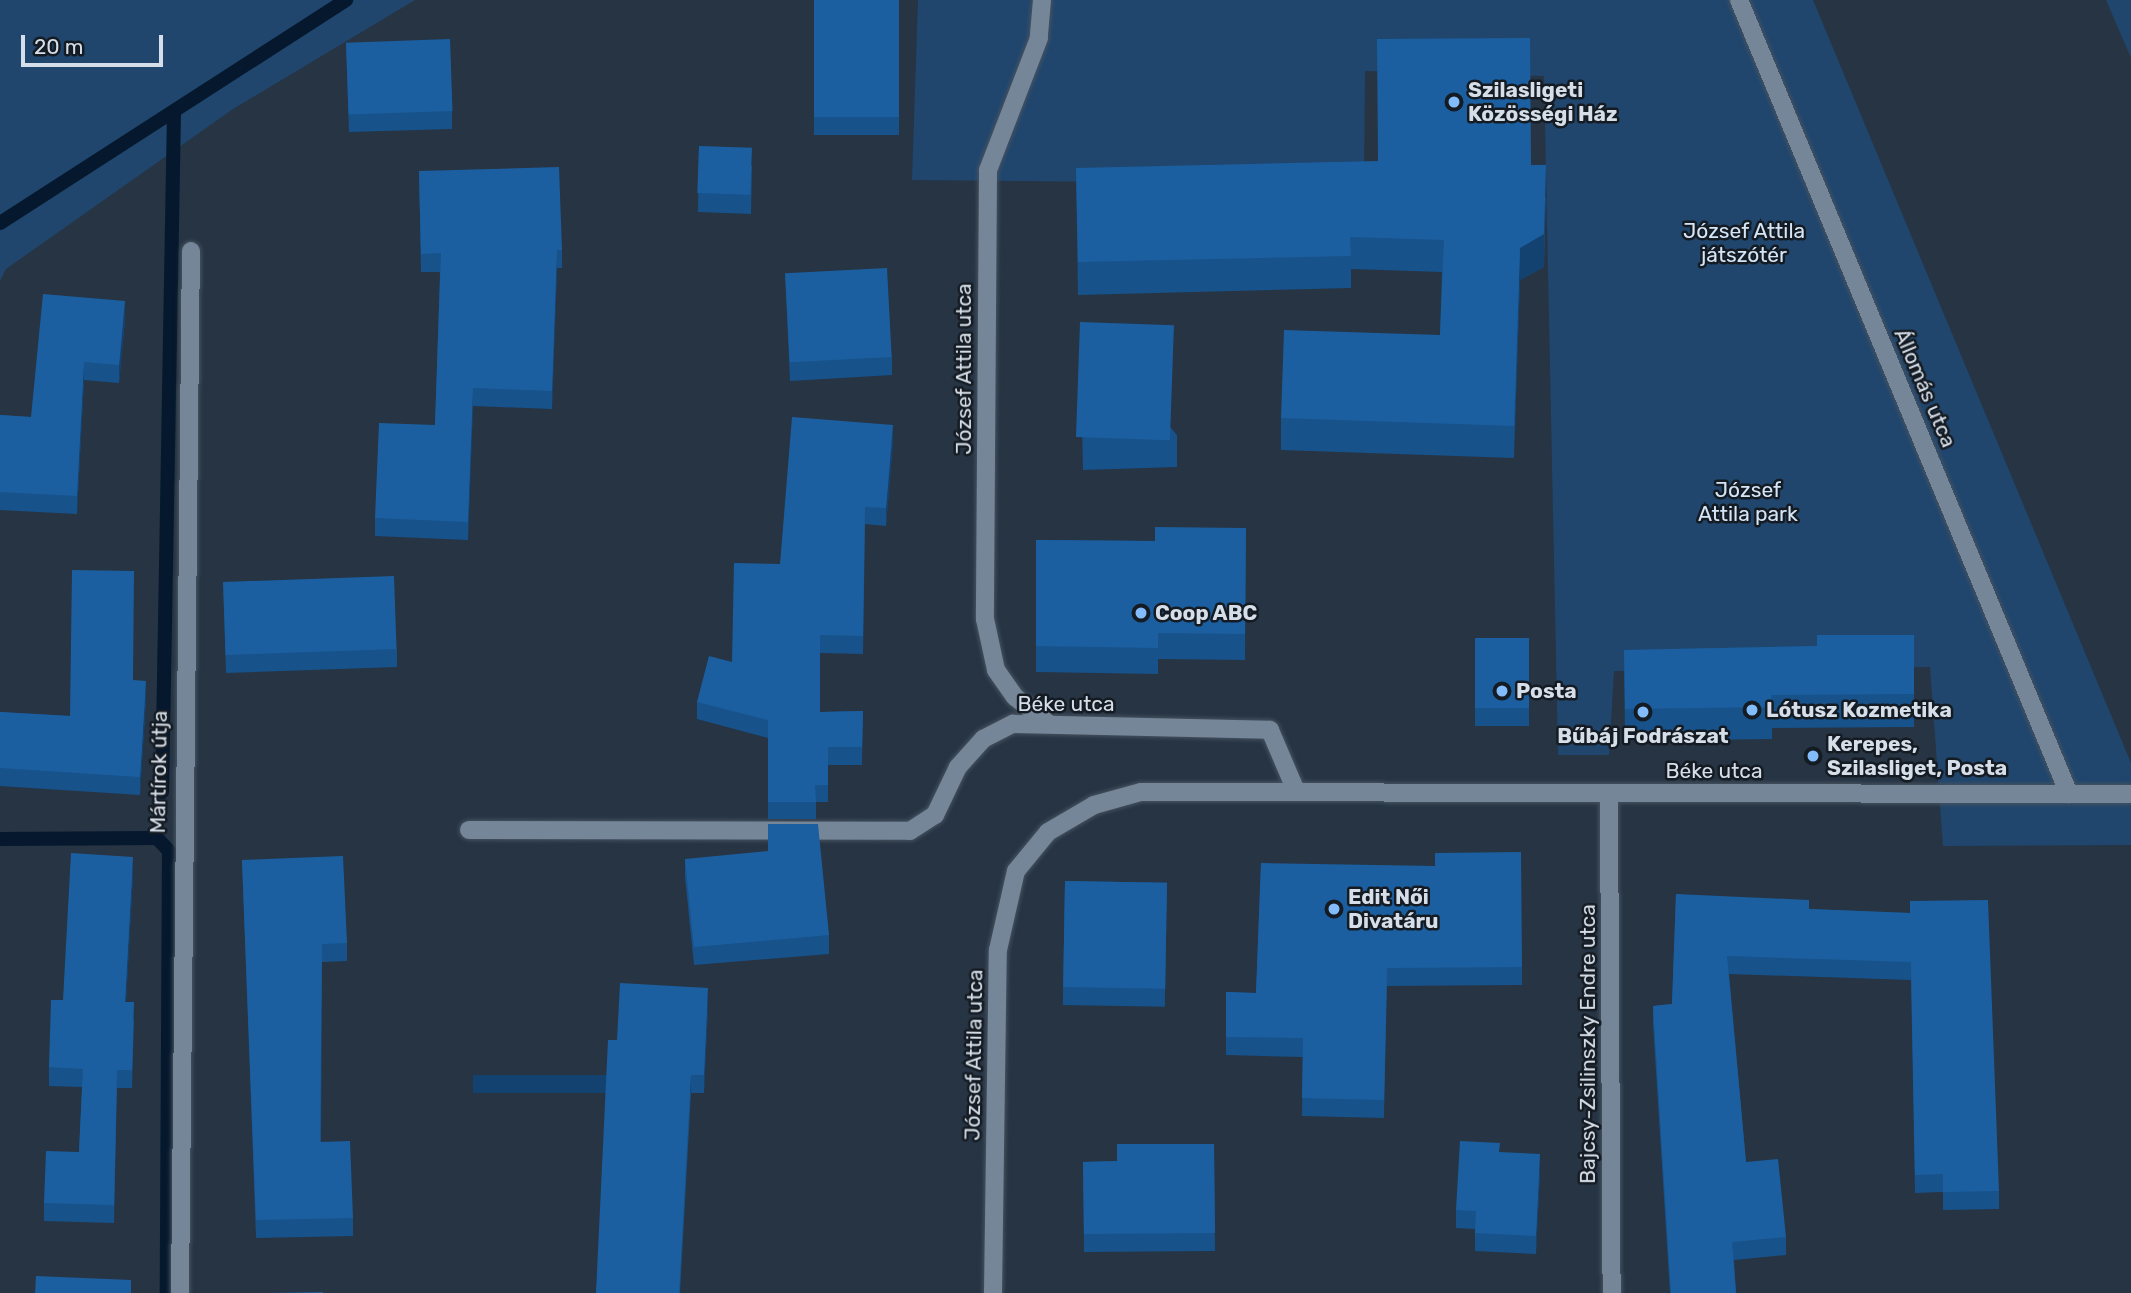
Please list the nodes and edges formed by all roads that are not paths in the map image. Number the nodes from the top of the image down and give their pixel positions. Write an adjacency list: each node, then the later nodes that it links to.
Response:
1 (1042, 0): 4 (street, József Attila utca)
2 (1739, 0): 7 (street, Állomás utca)
3 (191, 251): 11 (street, Mártírok útja)
4 (1049, 724): 5 (street, Béke utca); 9 (street, Béke utca)
5 (1296, 791): 6 (street, Béke utca); 10 (street, Béke utca)
6 (1609, 794): 7 (street, Béke utca); 13 (street, Bajcsy-Zsilinszky Endre utca)
7 (2069, 794): 8 (street, Béke utca)
8 (2131, 794)
9 (469, 830)
10 (1048, 832): 12 (street, József Attila utca)
11 (180, 1293)
12 (993, 1293)
13 (1612, 1293)

